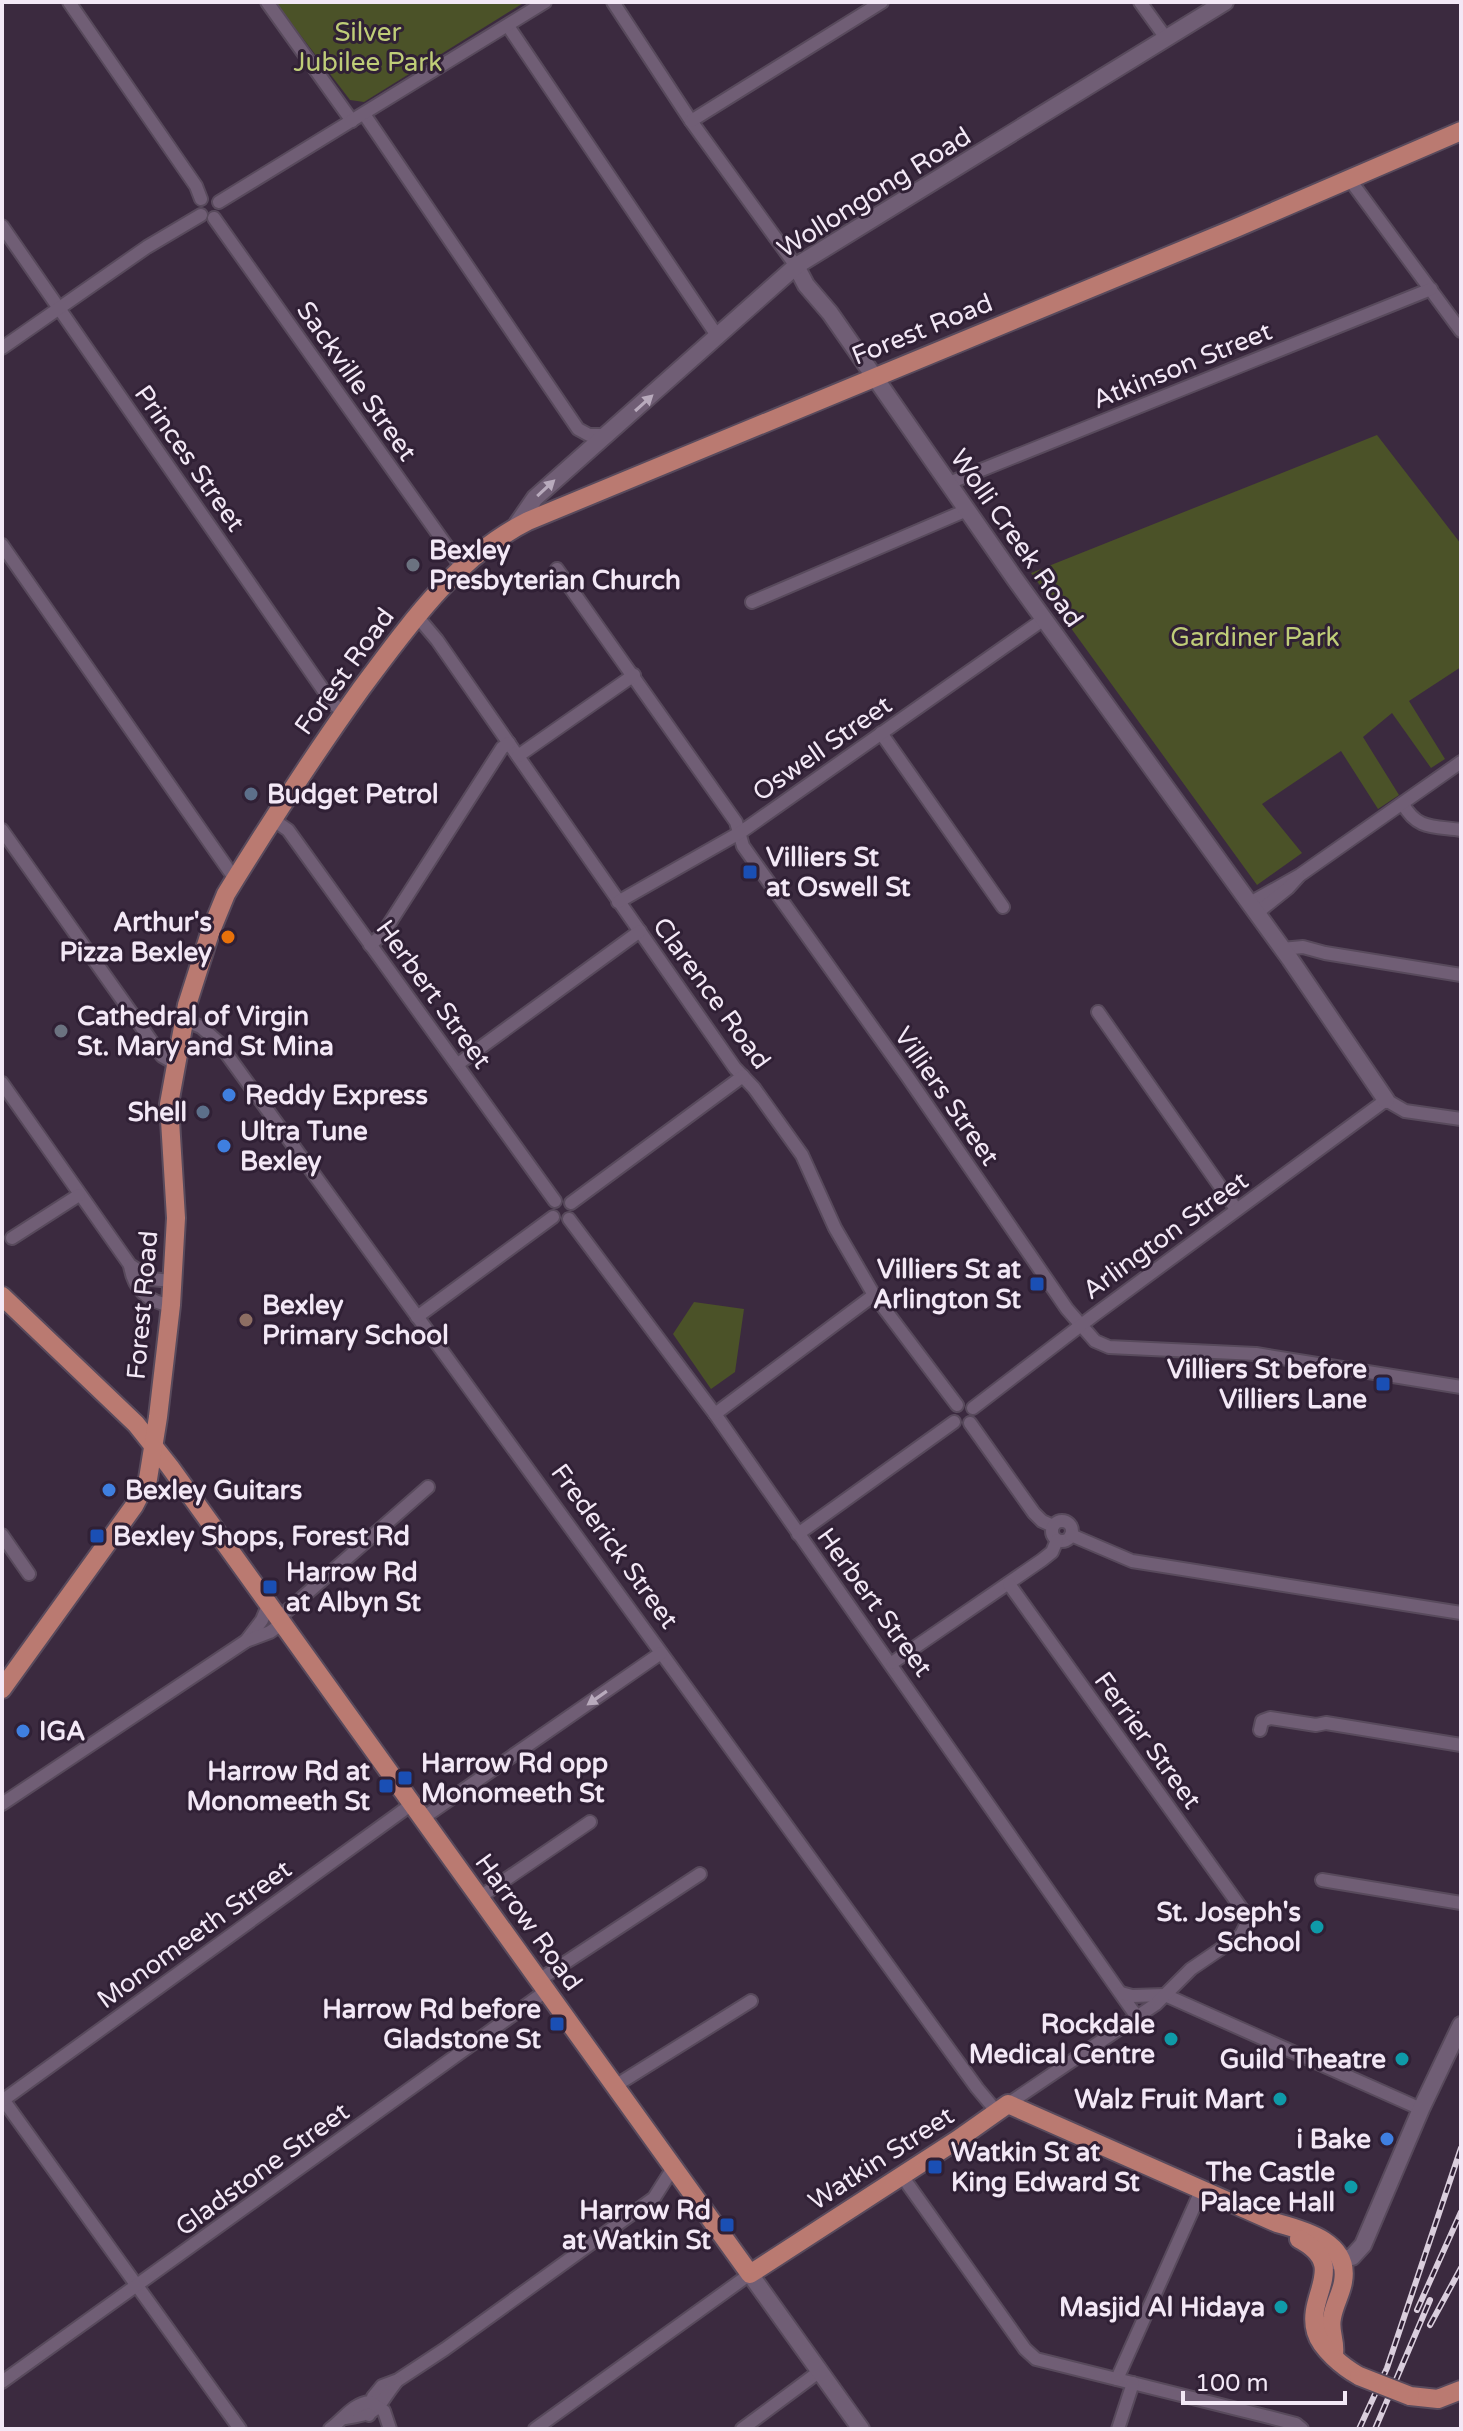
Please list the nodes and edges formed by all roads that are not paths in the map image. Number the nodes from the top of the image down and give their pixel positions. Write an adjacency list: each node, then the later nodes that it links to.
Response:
1 (69, 2): 15 (street)
2 (267, 2): 11 (street)
3 (545, 2): 8 (street)
4 (613, 2): 12 (street, Wolli Creek Road)
5 (882, 2): 12 (street)
6 (1140, 2): 9 (street)
7 (1225, 2): 9 (street, Wollongong Road)
8 (508, 26): 10 (street); 24 (street)
9 (1166, 38): 20 (street, Wollongong Road)
10 (364, 114): 11 (street); 27 (street)
11 (352, 121): 16 (street)
12 (691, 121): 20 (street, Wolli Creek Road)
13 (1461, 131): 14 (main road, Forest Road)
14 (1350, 180): 21 (street); 26 (main road, Forest Road)
15 (201, 199): 16 (street); 17 (street)
16 (219, 202): 18 (street)
17 (201, 215): 18 (street); 22 (street)
18 (214, 218): 34 (street, Sackville Street)
19 (2, 226): 22 (street, Princes Street)
20 (796, 266): 24 (street, Wollongong Road); 26 (street, Wolli Creek Road)
21 (1431, 289): 23 (street); 30 (street, Atkinson Street)
22 (59, 307): 25 (street); 40 (street, Princes Street)
23 (1461, 331)
24 (718, 337): 28 (street, Wollongong Road, one-way to 24)
25 (2, 348)
26 (874, 376): 30 (street, Wolli Creek Road); 32 (main road, Forest Road)
27 (578, 429): 28 (street); 29 (street)
28 (608, 435): 29 (street, Wollongong Road)
29 (584, 452): 32 (street, Wollongong Road, one-way to 29)
30 (949, 483): 31 (street, Wolli Creek Road)
31 (967, 510): 36 (street); 38 (street, Wolli Creek Road)
32 (513, 530): 34 (main road, Forest Road)
33 (2, 545): 50 (street)
34 (463, 569): 37 (main road, Forest Road)
35 (557, 569): 39 (street, Villiers Street)
36 (752, 602)
37 (416, 615): 40 (main road, Forest Road); 42 (street, Clarence Road)
38 (1044, 619): 41 (street, Oswell Street); 53 (street, Wolli Creek Road)
39 (634, 675): 43 (street); 49 (street, Villiers Street)
40 (345, 713): 46 (main road, Forest Road)
41 (881, 733): 49 (street, Oswell Street); 52 (street)
42 (509, 743): 43 (street, Clarence Road); 55 (street)
43 (518, 756): 51 (street, Clarence Road)
44 (1461, 762): 45 (street)
45 (1403, 804): 48 (street); 53 (street)
46 (272, 819): 50 (main road, Forest Road); 55 (street, Herbert Street)
47 (2, 830): 60 (street)
48 (1461, 830)
49 (741, 832): 51 (street, Oswell Street); 79 (street, Villiers Street)
50 (235, 879): 59 (main road, Forest Road)
51 (618, 902): 54 (street, Clarence Road)
52 (1003, 907)
53 (1253, 908): 56 (street, Wolli Creek Road)
54 (640, 931): 61 (street); 62 (street, Clarence Road)
55 (370, 945): 61 (street, Herbert Street)
56 (1286, 954): 57 (street); 64 (street, Wolli Creek Road)
57 (1461, 975)
58 (1098, 1012): 69 (street)
59 (184, 1020): 60 (main road, Forest Road); 78 (street, Frederick Street)
60 (176, 1064): 74 (main road, Forest Road)
61 (458, 1064): 67 (street, Herbert Street)
62 (743, 1076): 68 (street); 75 (street, Clarence Road)
63 (2, 1083): 66 (street)
64 (1386, 1100): 65 (street); 69 (street, Arlington Street)
65 (1461, 1119)
66 (79, 1195): 72 (street); 73 (street)
67 (555, 1201): 68 (street); 70 (street)
68 (571, 1203): 71 (street)
69 (1236, 1209): 79 (street, Arlington Street)
70 (553, 1217): 71 (street); 78 (street)
71 (569, 1219): 83 (street, Herbert Street)
72 (12, 1238)
73 (130, 1265): 74 (street); 77 (street)
74 (172, 1281): 77 (main road, Forest Road)
75 (874, 1295): 81 (street, Clarence Road); 83 (street)
76 (2, 1296): 86 (main road, Harrow Road)
77 (171, 1305): 86 (main road, Forest Road)
78 (417, 1317): 98 (street, Frederick Street)
79 (1079, 1326): 80 (street, Villiers Street); 82 (street, Arlington Street)
80 (1461, 1387)
81 (957, 1405): 82 (street); 84 (street)
82 (973, 1408): 85 (street)
83 (715, 1414): 89 (street, Herbert Street)
84 (954, 1422): 85 (street); 89 (street)
85 (970, 1423): 88 (street)
86 (153, 1446): 96 (main road, Harrow Road); 100 (main road, Forest Road)
87 (428, 1487): 96 (street)
88 (1053, 1526): 91 (street); 92 (street)
89 (798, 1534): 99 (street, Herbert Street)
90 (2, 1535): 93 (street)
91 (1071, 1535): 92 (street); 95 (street)
92 (1057, 1540): 94 (street)
93 (29, 1574)
94 (1009, 1584): 99 (street); 110 (street, Ferrier Street)
95 (1461, 1613)
96 (277, 1614): 97 (street); 97 (street); 104 (main road, Harrow Road)
97 (246, 1641): 103 (street)
98 (661, 1653): 104 (street, Monomeeth Street, one-way to 104); 119 (street, Frederick Street)
99 (892, 1663): 112 (street, Herbert Street)
100 (2, 1689)
101 (1260, 1730): 102 (street)
102 (1461, 1745)
103 (2, 1804)
104 (417, 1811): 108 (main road, Harrow Road); 118 (street, Monomeeth Street)
105 (590, 1822): 108 (street)
106 (700, 1874): 111 (street, Gladstone Street)
107 (1322, 1880): 109 (street)
108 (480, 1897): 111 (main road, Harrow Road)
109 (1461, 1903)
110 (1247, 1923): 113 (street, Watkin Street)
111 (543, 1985): 117 (main road, Harrow Road); 126 (street, Gladstone Street)
112 (1121, 1993): 113 (street); 115 (street, Herbert Street)
113 (1165, 1995): 115 (street, Watkin Street); 120 (street)
114 (751, 2001): 117 (street)
115 (1137, 2017): 119 (street, Watkin Street)
116 (1461, 2025): 120 (street)
117 (615, 2086): 121 (main road, Harrow Road)
118 (2, 2100): 126 (street)
119 (1002, 2108): 122 (main road, Watkin Street); 123 (main road, Frederick Street)
120 (1421, 2109): 124 (street)
121 (673, 2168): 125 (main road, Harrow Road); 132 (street)
122 (902, 2176): 125 (main road, Watkin Street); 128 (street)
123 (1201, 2191): 124 (main road, Frederick Street); 128 (street)
124 (1332, 2261): 131 (main road, bridge)
125 (750, 2274): 127 (street, Harrow Road); 136 (street, Watkin Street)
126 (137, 2286): 129 (street, Gladstone Street); 133 (street)
127 (820, 2371): 137 (street); 138 (street, Harrow Road)
128 (1117, 2379): 130 (street)
129 (2, 2382)
130 (1133, 2383): 139 (street); 140 (street)
131 (1461, 2390)
132 (374, 2407): 134 (street); 135 (street)
133 (240, 2429)
134 (330, 2429)
135 (388, 2429)
136 (535, 2429)
137 (742, 2429)
138 (861, 2429)
139 (1118, 2429)
140 (1302, 2429)

